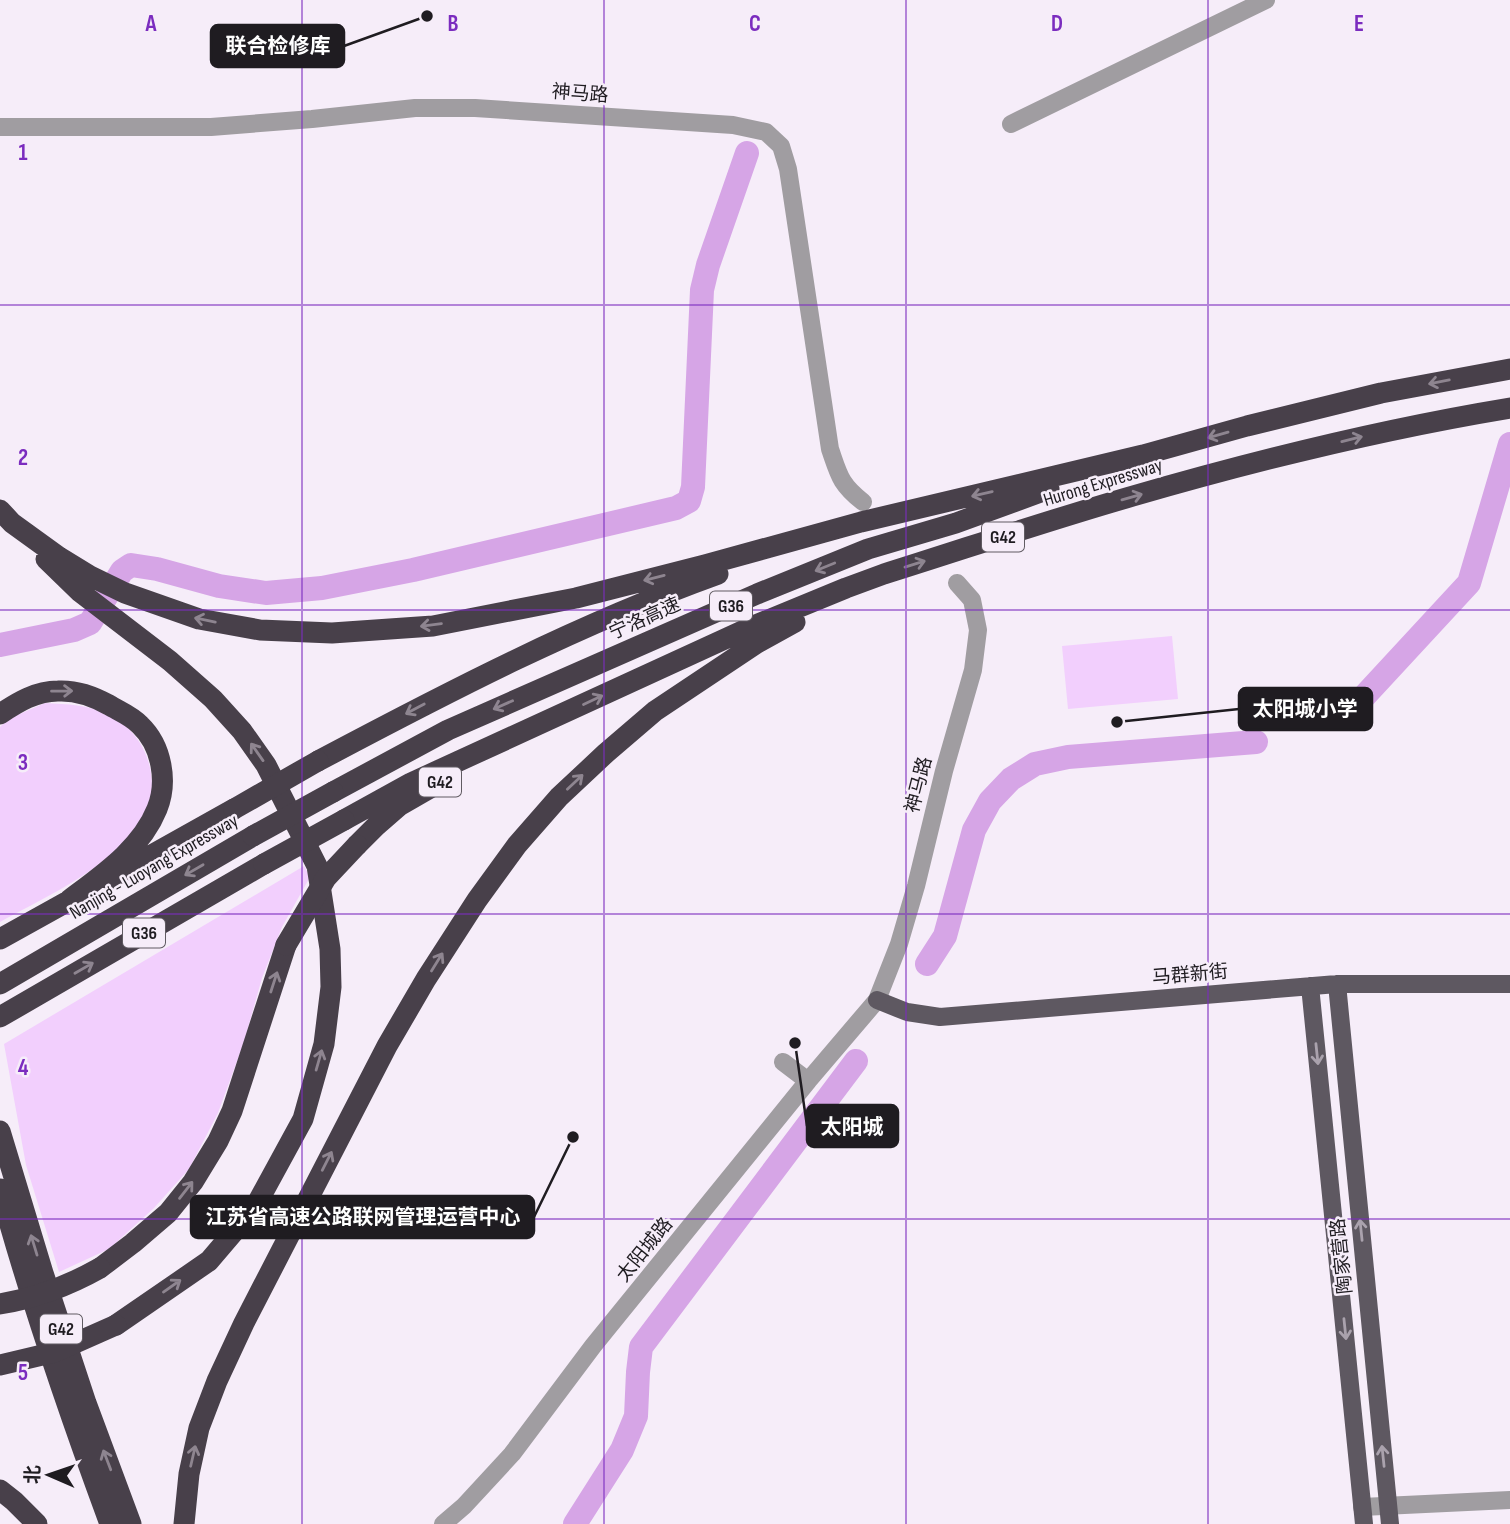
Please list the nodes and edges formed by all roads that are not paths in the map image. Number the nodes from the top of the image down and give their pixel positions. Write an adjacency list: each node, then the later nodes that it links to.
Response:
1 (1266, 0): 2 (street)
2 (1011, 124)
3 (0, 127): 7 (street, 神马路)
4 (1508, 369): 6 (highway, Hurong Expressway / G42, one-way to 6)
5 (1504, 409): 9 (highway, Hurong Expressway / G42, one-way to 5)
6 (1143, 456): 7 (highway, G42, one-way to 7); 14 (highway, 宁洛高速 / G36, one-way to 14)
7 (862, 512): 11 (highway, G42, one-way to 11); 15 (highway, one-way to 15, bridge)
8 (6, 516): 11 (highway, G42)
9 (884, 574): 13 (highway, Hurong Expressway / G42, one-way to 9); 40 (highway, one-way to 9)
10 (957, 583): 21 (street, 神马路)
11 (85, 584): 32 (highway, one-way to 11, bridge)
12 (0, 714): 15 (highway, one-way to 15)
13 (530, 728): 22 (highway, G36, one-way to 13, bridge); 31 (highway, G42, one-way to 13, bridge)
14 (333, 792): 17 (highway, Nanjing - Luoyang Expressway / G36, one-way to 17, bridge)
15 (69, 900): 16 (highway)
16 (3, 938)
17 (8, 979)
18 (1337, 984): 19 (main road, 马群新街); 20 (main road, 马群新街); 35 (main road, 陶家营路, one-way to 18)
19 (1510, 984)
20 (1310, 986): 21 (main road, 马群新街); 36 (main road, 陶家营路, one-way to 36)
21 (877, 1000): 24 (street, 太阳城路)
22 (0, 1017)
23 (783, 1062): 24 (street)
24 (808, 1081): 41 (street, 太阳城路)
25 (0, 1111): 27 (highway)
26 (0, 1131): 27 (highway, G42)
27 (10, 1165): 39 (highway, G42, one-way to 27)
28 (0, 1189): 30 (highway, G42)
29 (0, 1218): 30 (highway)
30 (23, 1274): 38 (highway, G42)
31 (0, 1304)
32 (0, 1365)
33 (0, 1490): 37 (highway)
34 (1510, 1500): 35 (street)
35 (1388, 1506): 36 (street); 42 (main road, 陶家营路)
36 (1363, 1516)
37 (37, 1524)
38 (110, 1524)
39 (131, 1524)
40 (184, 1524)
41 (443, 1524)
42 (1390, 1524)

